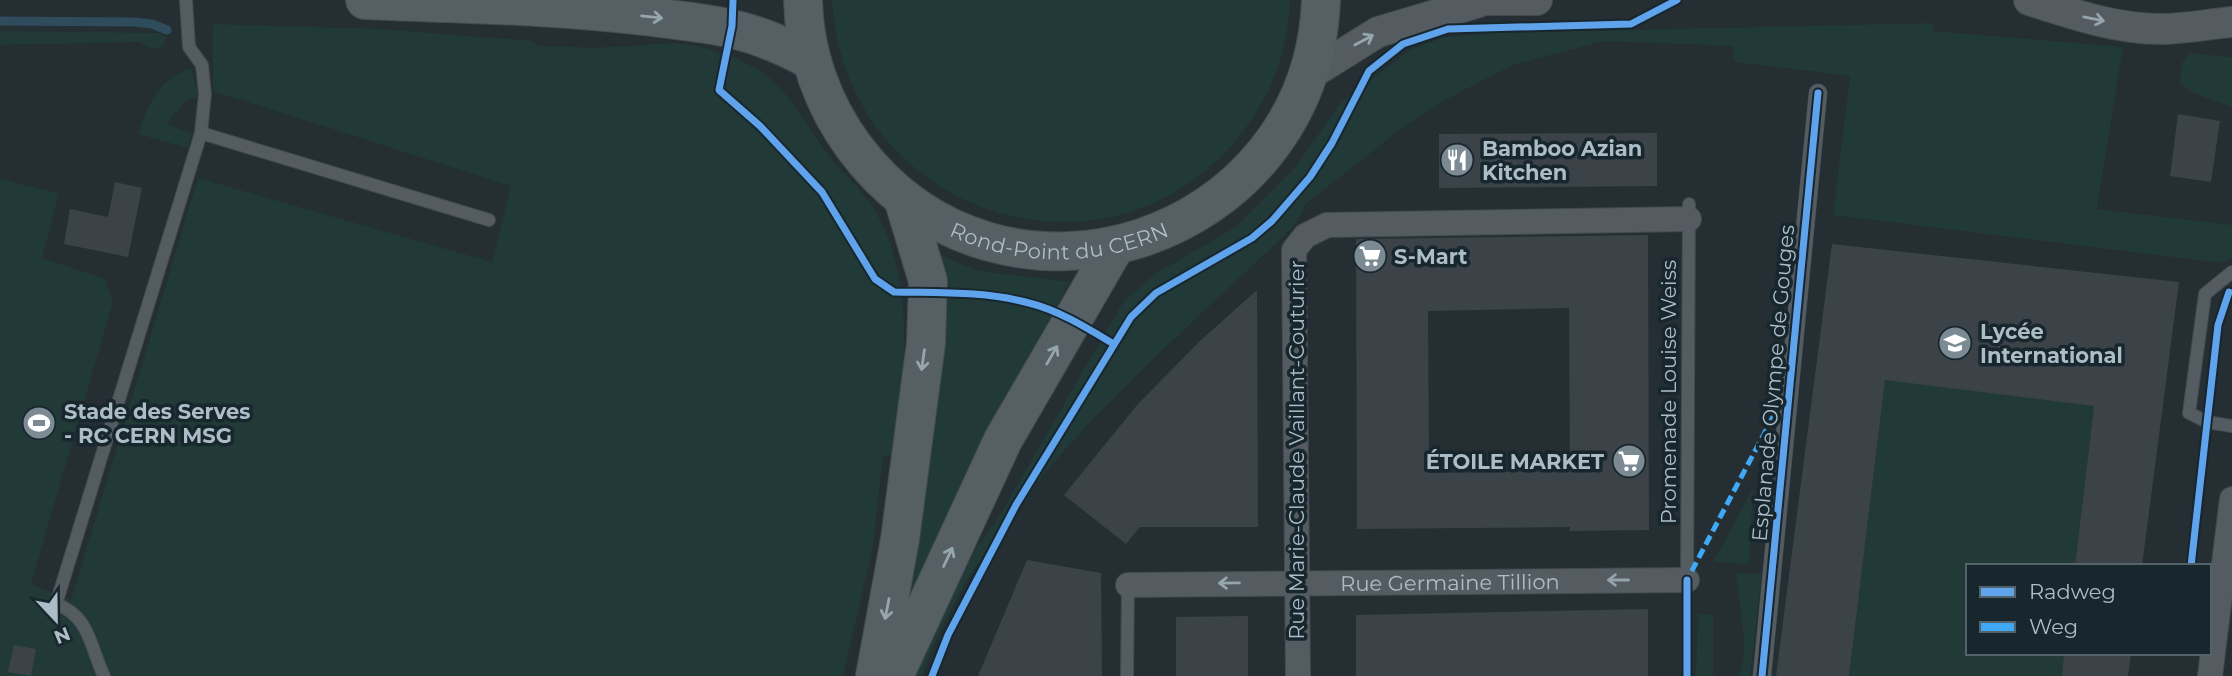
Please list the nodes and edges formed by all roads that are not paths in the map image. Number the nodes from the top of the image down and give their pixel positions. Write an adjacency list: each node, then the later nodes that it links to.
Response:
1 (186, 0): 13 (lane)
2 (365, 0): 8 (main road)
3 (803, 0): 10 (main road, Rond-Point du CERN)
4 (1321, 0): 11 (main road, Rond-Point du CERN)
5 (1537, 0): 7 (street)
6 (2029, 0): 9 (street, one-way to 9)
7 (1474, 1): 11 (street, one-way to 7)
8 (600, 4): 10 (main road, one-way to 10)
9 (2232, 22)
10 (811, 61): 14 (main road, Rond-Point du CERN)
11 (1306, 77): 17 (main road, Rond-Point du CERN)
12 (1818, 93): 29 (street, Esplanade Olympe de Gouges)
13 (201, 133): 16 (lane); 24 (lane)
14 (903, 198): 17 (main road, Rond-Point du CERN); 25 (main road, one-way to 25)
15 (1689, 211): 21 (lane, Promenade Louise Weiss); 22 (street, Rue Marie-Claude Vaillant-Couturier)
16 (489, 220)
17 (1116, 246): 26 (main road, one-way to 17)
18 (2232, 272): 19 (lane)
19 (2232, 426)
20 (2232, 499): 30 (street)
21 (1687, 580): 22 (street, Rue Germaine Tillion, one-way to 22)
22 (1297, 582): 23 (street, Rue Germaine Tillion, one-way to 23); 28 (street, Rue Marie-Claude Vaillant-Couturier)
23 (1128, 585): 27 (lane)
24 (104, 676)
25 (875, 676)
26 (894, 676)
27 (1127, 676)
28 (1298, 676)
29 (1762, 676)
30 (2210, 676)

